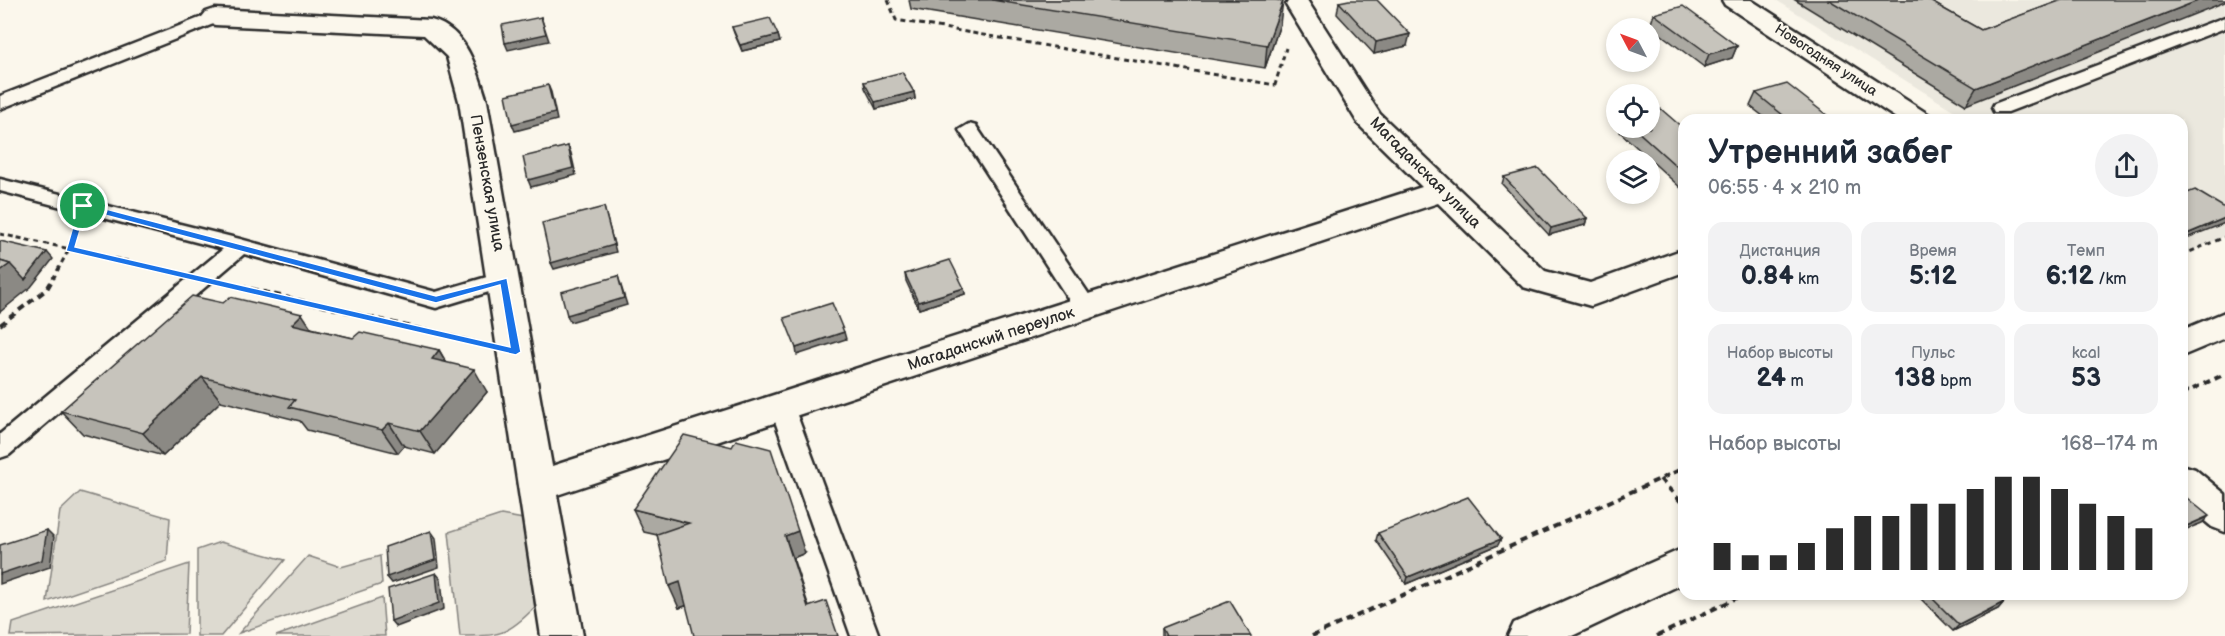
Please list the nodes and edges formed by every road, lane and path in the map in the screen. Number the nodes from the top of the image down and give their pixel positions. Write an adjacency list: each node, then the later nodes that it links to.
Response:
1 (888, 0): 3 (path)
2 (1734, 0): 9 (street, Новогодняя улица)
3 (1299, 5): 12 (street, Магаданская улица)
4 (224, 8): 7 (lane); 21 (street, Пензенская улица)
5 (2194, 14): 6 (lane)
6 (2222, 25): 8 (lane)
7 (0, 103)
8 (2001, 108)
9 (1909, 114)
10 (969, 130): 22 (lane)
11 (0, 185): 13 (lane)
12 (1443, 191): 19 (street, Магаданская улица); 22 (street, Магаданский переулок)
13 (83, 206): 16 (lane); 17 (path)
14 (0, 234): 17 (path)
15 (2225, 237): 18 (path)
16 (240, 246): 20 (lane); 21 (lane)
17 (69, 249): 20 (path); 24 (path)
18 (2188, 252)
19 (1678, 262)
20 (203, 278): 26 (path); 30 (lane)
21 (504, 280): 26 (street, Пензенская улица)
22 (1086, 308): 29 (street, Магаданский переулок)
23 (2225, 324): 25 (street)
24 (0, 325)
25 (2188, 341)
26 (516, 352): 34 (street, Пензенская улица)
27 (2225, 374): 28 (path)
28 (2188, 391)
29 (782, 407): 34 (street, Магаданский переулок); 40 (lane)
30 (0, 448)
31 (1678, 471): 32 (path)
32 (1659, 479): 35 (path); 41 (path)
33 (2188, 485): 36 (street)
34 (538, 486): 39 (street, Пензенская улица)
35 (1678, 499)
36 (2225, 516)
37 (1678, 568): 42 (street)
38 (1733, 600): 43 (path)
39 (562, 636)
40 (865, 636)
41 (1312, 636)
42 (1529, 636)
43 (1656, 636)

